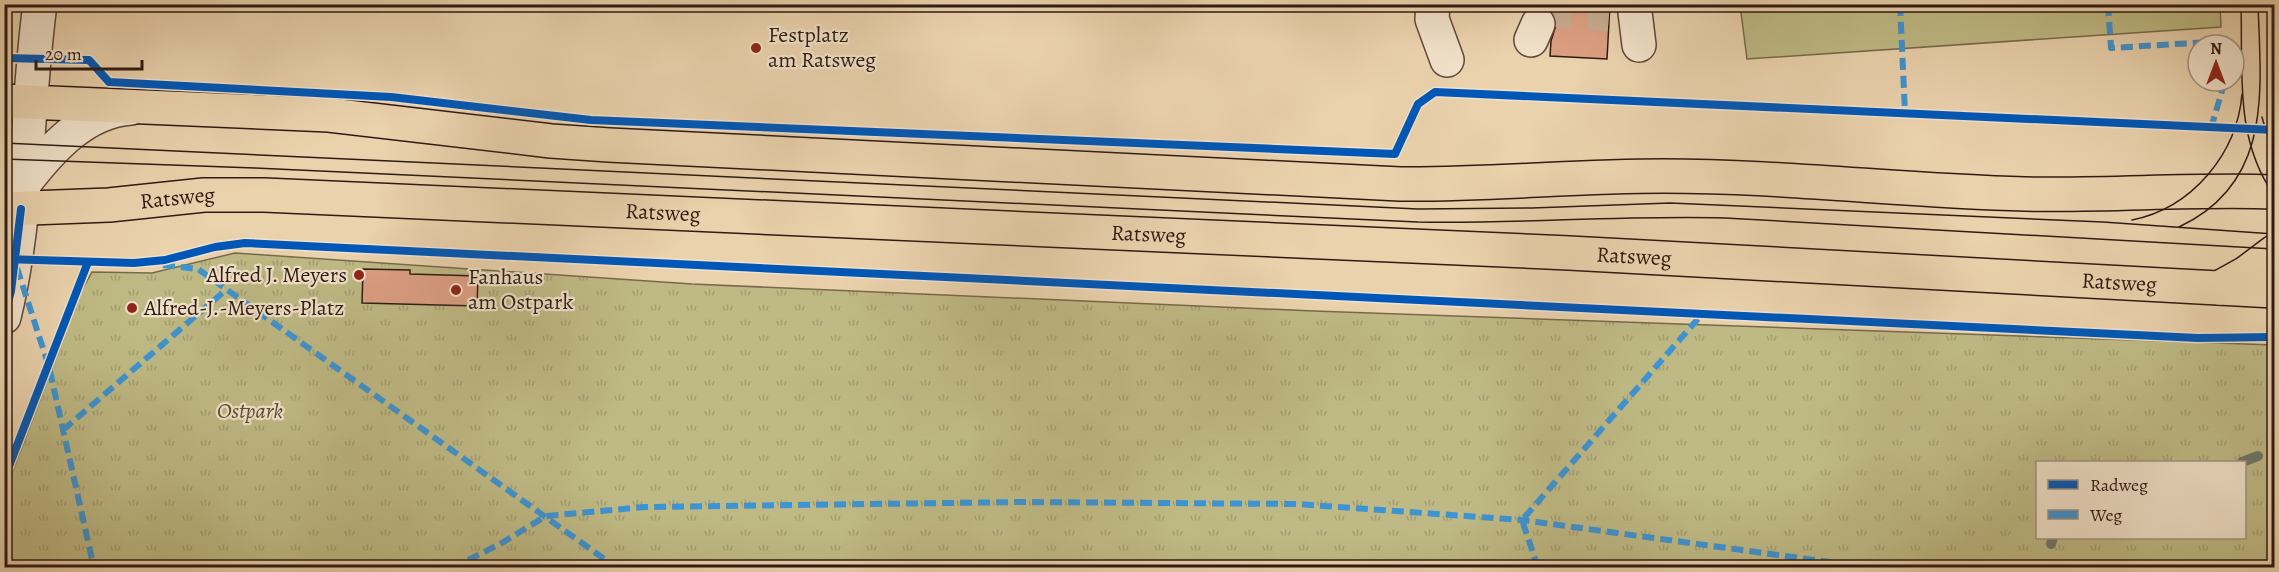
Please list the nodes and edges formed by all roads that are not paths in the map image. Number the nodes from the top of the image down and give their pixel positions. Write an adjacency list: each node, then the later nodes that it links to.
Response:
1 (40, 4): 5 (street)
2 (1433, 4): 3 (street)
3 (1447, 60)
4 (160, 106): 5 (main road); 6 (street); 7 (main road)
5 (22, 108): 6 (street)
6 (14, 191): 9 (main road, Ratsweg); 11 (street)
7 (2274, 192)
8 (2274, 252): 9 (main road)
9 (2219, 288): 10 (main road, Ratsweg)
10 (2274, 291)
11 (4, 316)

